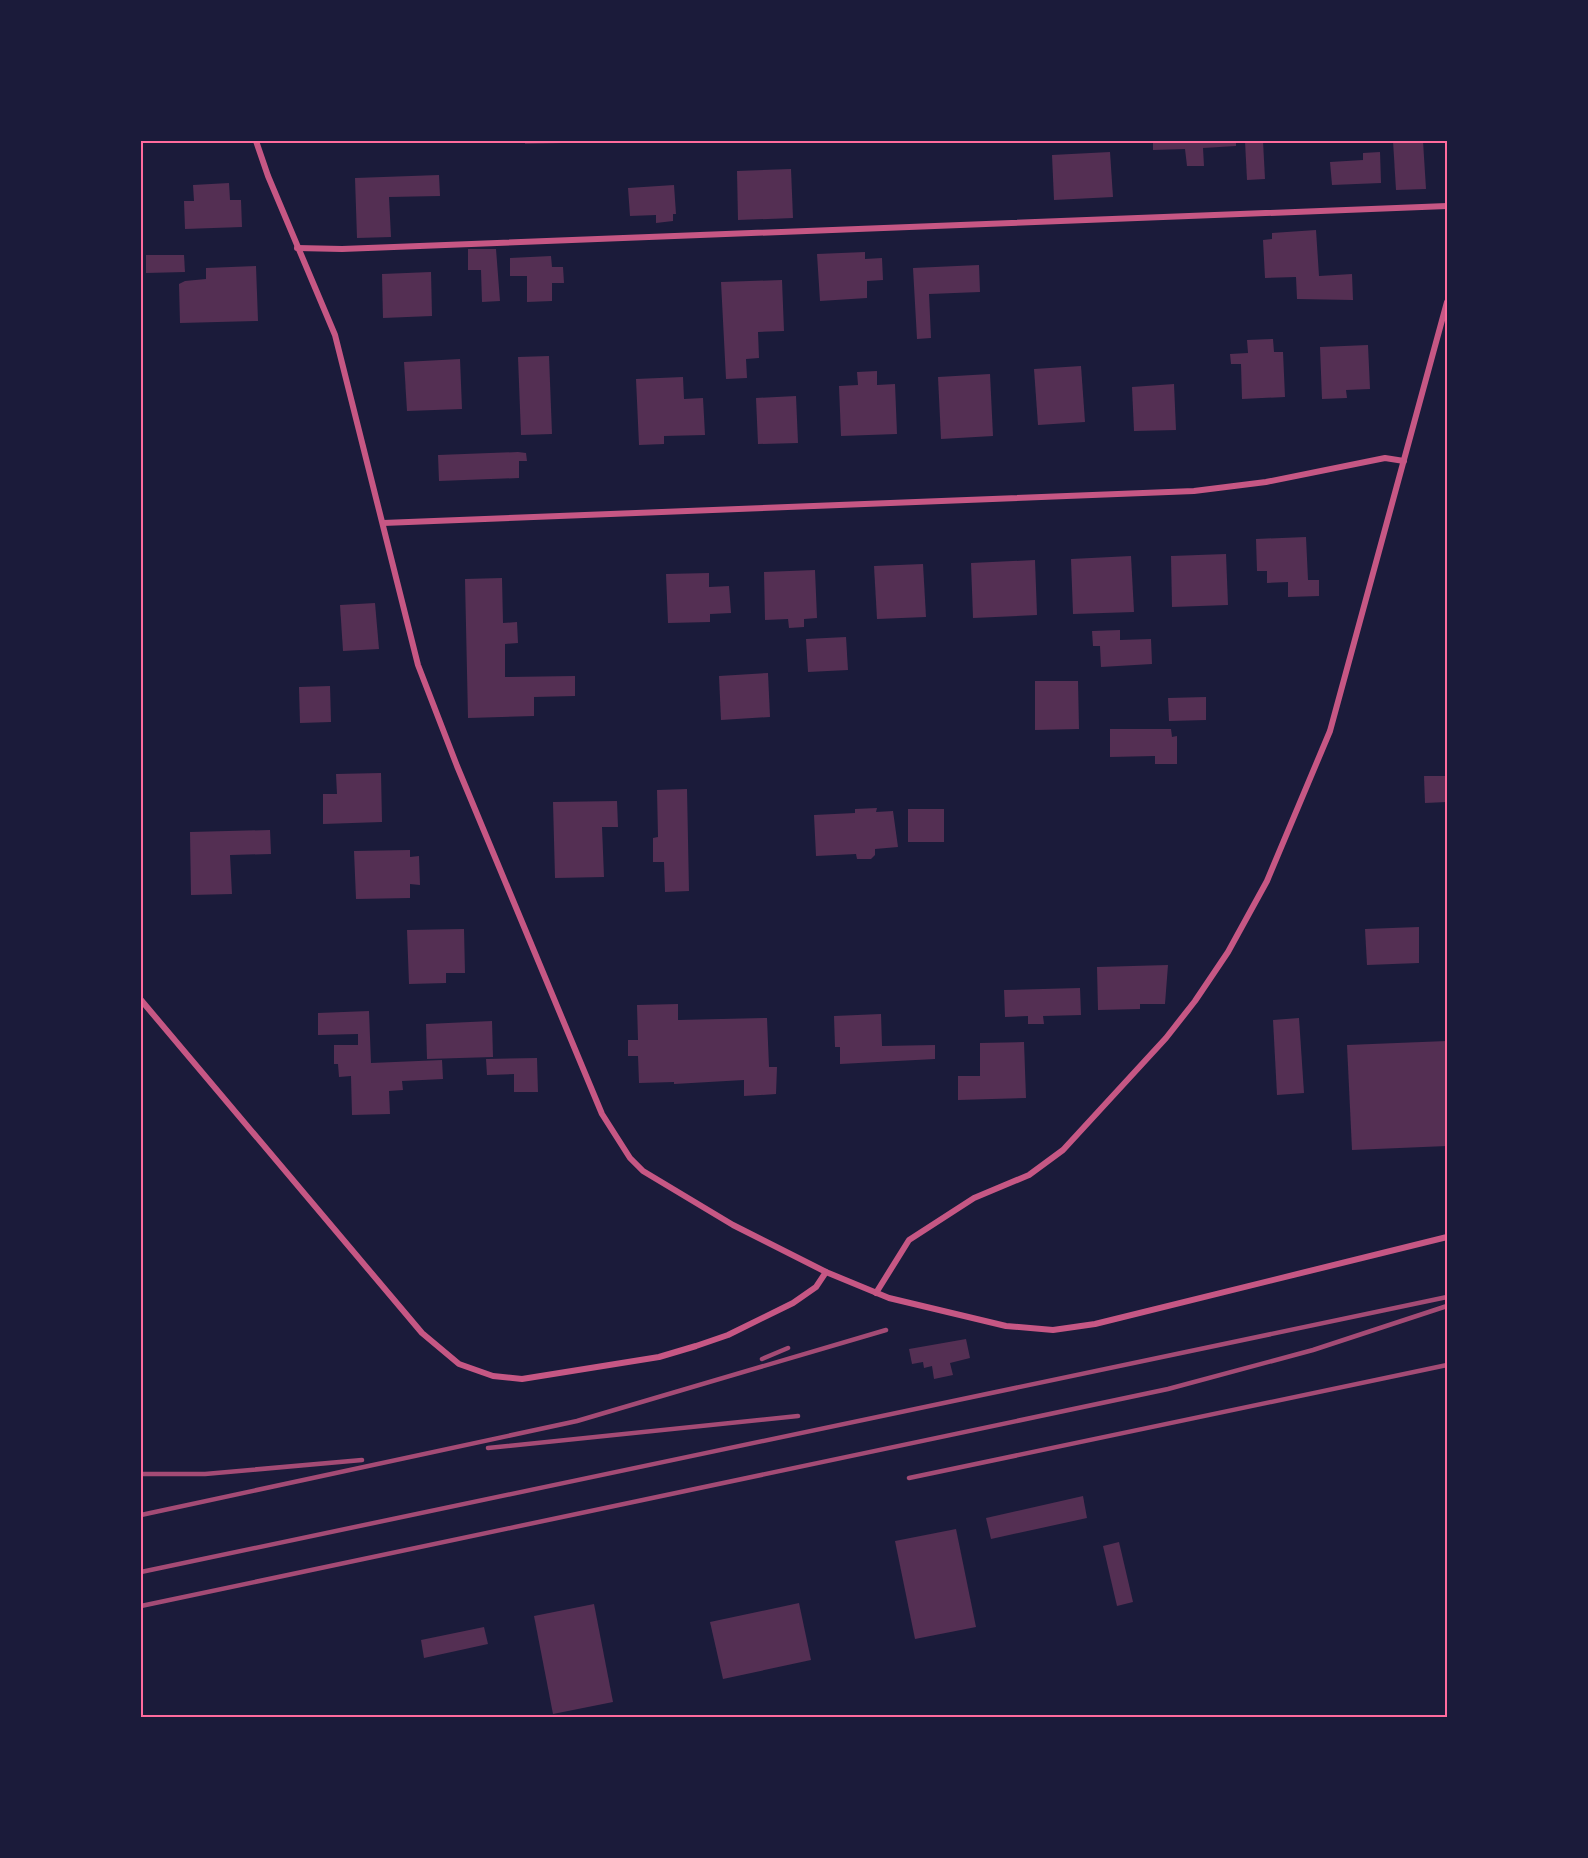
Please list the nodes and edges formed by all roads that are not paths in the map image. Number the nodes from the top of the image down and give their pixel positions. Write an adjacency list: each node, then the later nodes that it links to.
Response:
1 (256, 141): 3 (street)
2 (1447, 206): 3 (street)
3 (297, 248): 6 (street)
4 (1447, 302): 5 (street)
5 (1404, 461): 6 (street); 10 (street)
6 (383, 522): 9 (street)
7 (141, 1000): 9 (street)
8 (1447, 1237): 10 (street)
9 (826, 1272): 10 (street)
10 (876, 1293)

